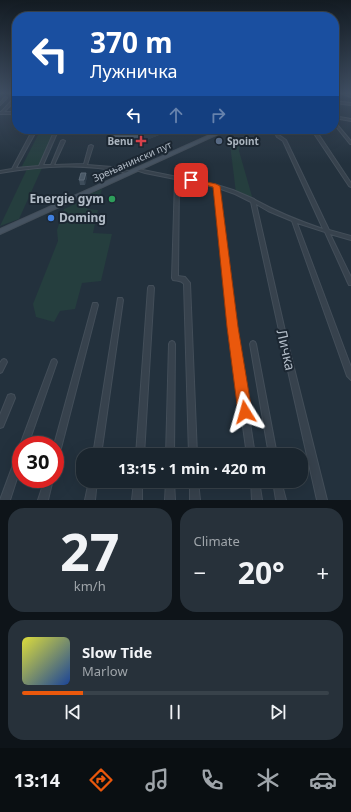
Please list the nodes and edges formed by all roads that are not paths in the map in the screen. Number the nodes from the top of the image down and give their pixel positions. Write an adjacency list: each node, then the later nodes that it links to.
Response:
1 (339, 118): 2 (street)
2 (349, 119): 3 (street)
3 (351, 124)
4 (339, 128): 12 (street)
5 (55, 134): 16 (street)
6 (212, 134): 20 (main road, Зрењанински пут)
7 (217, 134): 18 (main road, Зрењанински пут)
8 (277, 134): 27 (street)
9 (315, 134): 23 (street)
10 (32, 135): 17 (street)
11 (62, 141): 14 (street)
12 (351, 143)
13 (91, 146): 15 (street)
14 (52, 166): 15 (street); 16 (street)
15 (86, 166): 20 (street)
16 (40, 167): 17 (street)
17 (13, 170): 19 (street)
18 (138, 170): 21 (street); 26 (main road, Зрењанински пут)
19 (0, 172)
20 (127, 172): 26 (main road, Зрењанински пут)
21 (177, 178): 22 (street); 46 (street)
22 (216, 186): 24 (street); 47 (street)
23 (351, 186)
24 (253, 200): 25 (street); 65 (street, Личка)
25 (294, 220): 27 (street); 38 (street)
26 (0, 230)
27 (327, 232): 28 (street); 29 (street)
28 (351, 238)
29 (351, 283)
30 (151, 288): 44 (street)
31 (120, 300): 43 (street)
32 (95, 305): 42 (street)
33 (172, 344): 45 (street)
34 (253, 344): 48 (street)
35 (4, 362): 37 (street)
36 (54, 362): 41 (street)
37 (0, 370)
38 (351, 376)
39 (11, 398): 40 (street)
40 (0, 424)
41 (27, 436)
42 (60, 436)
43 (98, 448)
44 (140, 448)
45 (170, 448)
46 (193, 448)
47 (250, 448)
48 (272, 448)
49 (12, 478): 57 (street)
50 (46, 488): 58 (street)
51 (92, 488): 59 (street)
52 (138, 488): 60 (street)
53 (170, 488): 61 (street)
54 (194, 488): 62 (street)
55 (256, 488): 63 (street)
56 (278, 488): 64 (street)
57 (4, 500)
58 (43, 500)
59 (90, 500)
60 (137, 500)
61 (170, 500)
62 (195, 500)
63 (257, 500)
64 (281, 500)
65 (322, 500)

